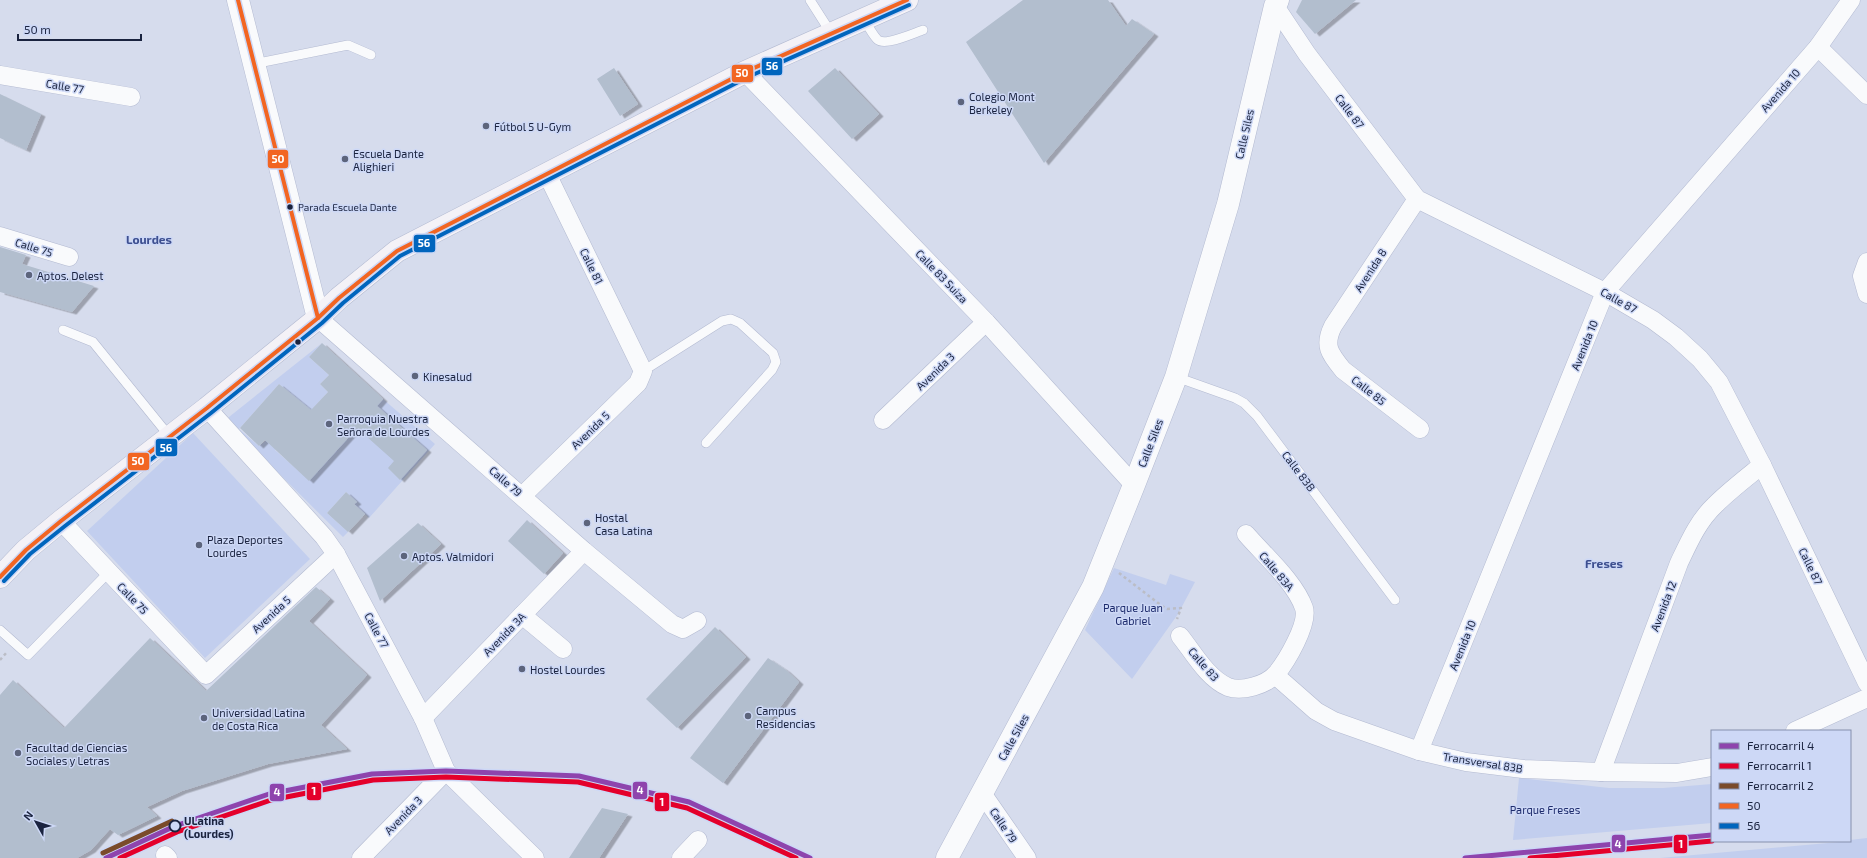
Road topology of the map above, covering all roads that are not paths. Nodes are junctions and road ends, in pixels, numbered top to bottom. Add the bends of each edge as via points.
1 (238, 0) edge
2 (810, 0) edge
3 (907, 0) edge
4 (1851, 0) edge
5 (1276, 3) edge
6 (864, 20) junction
7 (923, 30) dead end
8 (831, 33) junction
9 (1818, 47) junction
10 (371, 55) dead end
11 (253, 64) junction
12 (746, 72) junction
13 (0, 75) edge
14 (1867, 95) edge
15 (131, 97) dead end
16 (547, 174) junction
17 (1417, 199) junction
18 (0, 236) edge
19 (69, 257) dead end
20 (1865, 269) edge
21 (1605, 292) junction
22 (1867, 294) edge
23 (318, 318) junction
24 (986, 322) junction
25 (63, 330) dead end
26 (1328, 343) joint
27 (641, 364) junction
28 (1176, 377) junction
29 (207, 408) junction
30 (883, 420) dead end
31 (1420, 429) dead end
32 (170, 437) junction
33 (706, 443) dead end
34 (1762, 465) junction
35 (1134, 485) junction
36 (522, 496) junction
37 (61, 521) junction
38 (1246, 534) dead end
39 (584, 551) junction
40 (336, 554) junction
41 (108, 572) junction
42 (0, 577) edge
43 (1395, 600) dead end
44 (522, 615) junction
45 (697, 621) dead end
46 (0, 630) edge
47 (1180, 636) road end
48 (563, 649) dead end
49 (206, 675) joint
50 (1275, 675) junction
51 (1867, 683) edge
52 (1867, 698) edge
53 (423, 718) junction
54 (1797, 730) edge
55 (1419, 751) junction
56 (1711, 767) edge
57 (446, 771) junction
58 (1601, 772) junction
59 (982, 793) junction
60 (698, 840) dead end
61 (361, 858) edge
62 (535, 858) edge
63 (681, 858) edge
64 (947, 858) edge
65 (1027, 858) edge

1 - 11 street
2 - 8 lane
3 - 6 main road
4 - 9 street, Avenida 10
5 - 17 street, Calle 87 via 1307,54
5 - 28 street, Calle Siles via 1228,204
6 - 7 lane via 878,40 883,42
6 - 8 main road
8 - 12 main road
9 - 14 street
9 - 21 street, Avenida 10
10 - 11 lane via 348,45
11 - 23 street
12 - 16 main road
12 - 24 street, Calle 83 Suiza
13 - 15 street, Calle 77
16 - 23 main road via 397,251
16 - 27 street, Calle 81
17 - 21 street, Calle 87
17 - 26 street, Avenida 8 via 1333,326
18 - 19 street, Calle 75
20 - 22 street
21 - 34 street, Calle 87 via 1653,320 1700,359 1719,382
21 - 55 street, Avenida 10
23 - 29 main road
23 - 36 street, Calle 79
24 - 30 street, Avenida 3
24 - 35 street, Calle 83 Suiza
25 - 32 lane via 94,342
26 - 31 street, Calle 85 via 1329,351 1343,370
27 - 33 lane via 722,321 731,319 740,323 773,354 776,362 772,370
27 - 36 street, Avenida 5 via 638,383
28 - 35 street, Calle Siles
28 - 43 lane, Calle 83B via 1235,398 1257,416
29 - 32 main road
29 - 40 street, Calle 77 via 324,537
32 - 37 main road
34 - 51 street, Calle 87
34 - 58 street, Avenida 12 via 1714,505 1689,542
35 - 59 street, Calle Siles via 1093,587
36 - 39 street, Calle 79
37 - 41 street, Calle 75
37 - 42 main road via 26,550
38 - 50 street, Calle 83A via 1290,583 1304,610 1304,625
39 - 44 street, Avenida 3A
39 - 45 street, Calle 79 via 672,624 683,629
40 - 49 street, Avenida 5
40 - 53 street, Calle 77
41 - 46 lane via 28,655
41 - 49 street, Calle 75
44 - 48 street
44 - 53 street, Avenida 3A
47 - 50 street, Calle 83 via 1209,672 1228,687 1246,689
50 - 55 street, Transversal 83B via 1316,711 1358,730
52 - 54 street
53 - 57 street, Calle 77
55 - 58 street, Transversal 83B via 1466,762 1523,769
56 - 58 street, Transversal 83B via 1677,773
57 - 61 street, Avenida 3
57 - 62 street, Calle 77
59 - 64 street, Calle Siles
59 - 65 street, Calle 79
60 - 63 street

